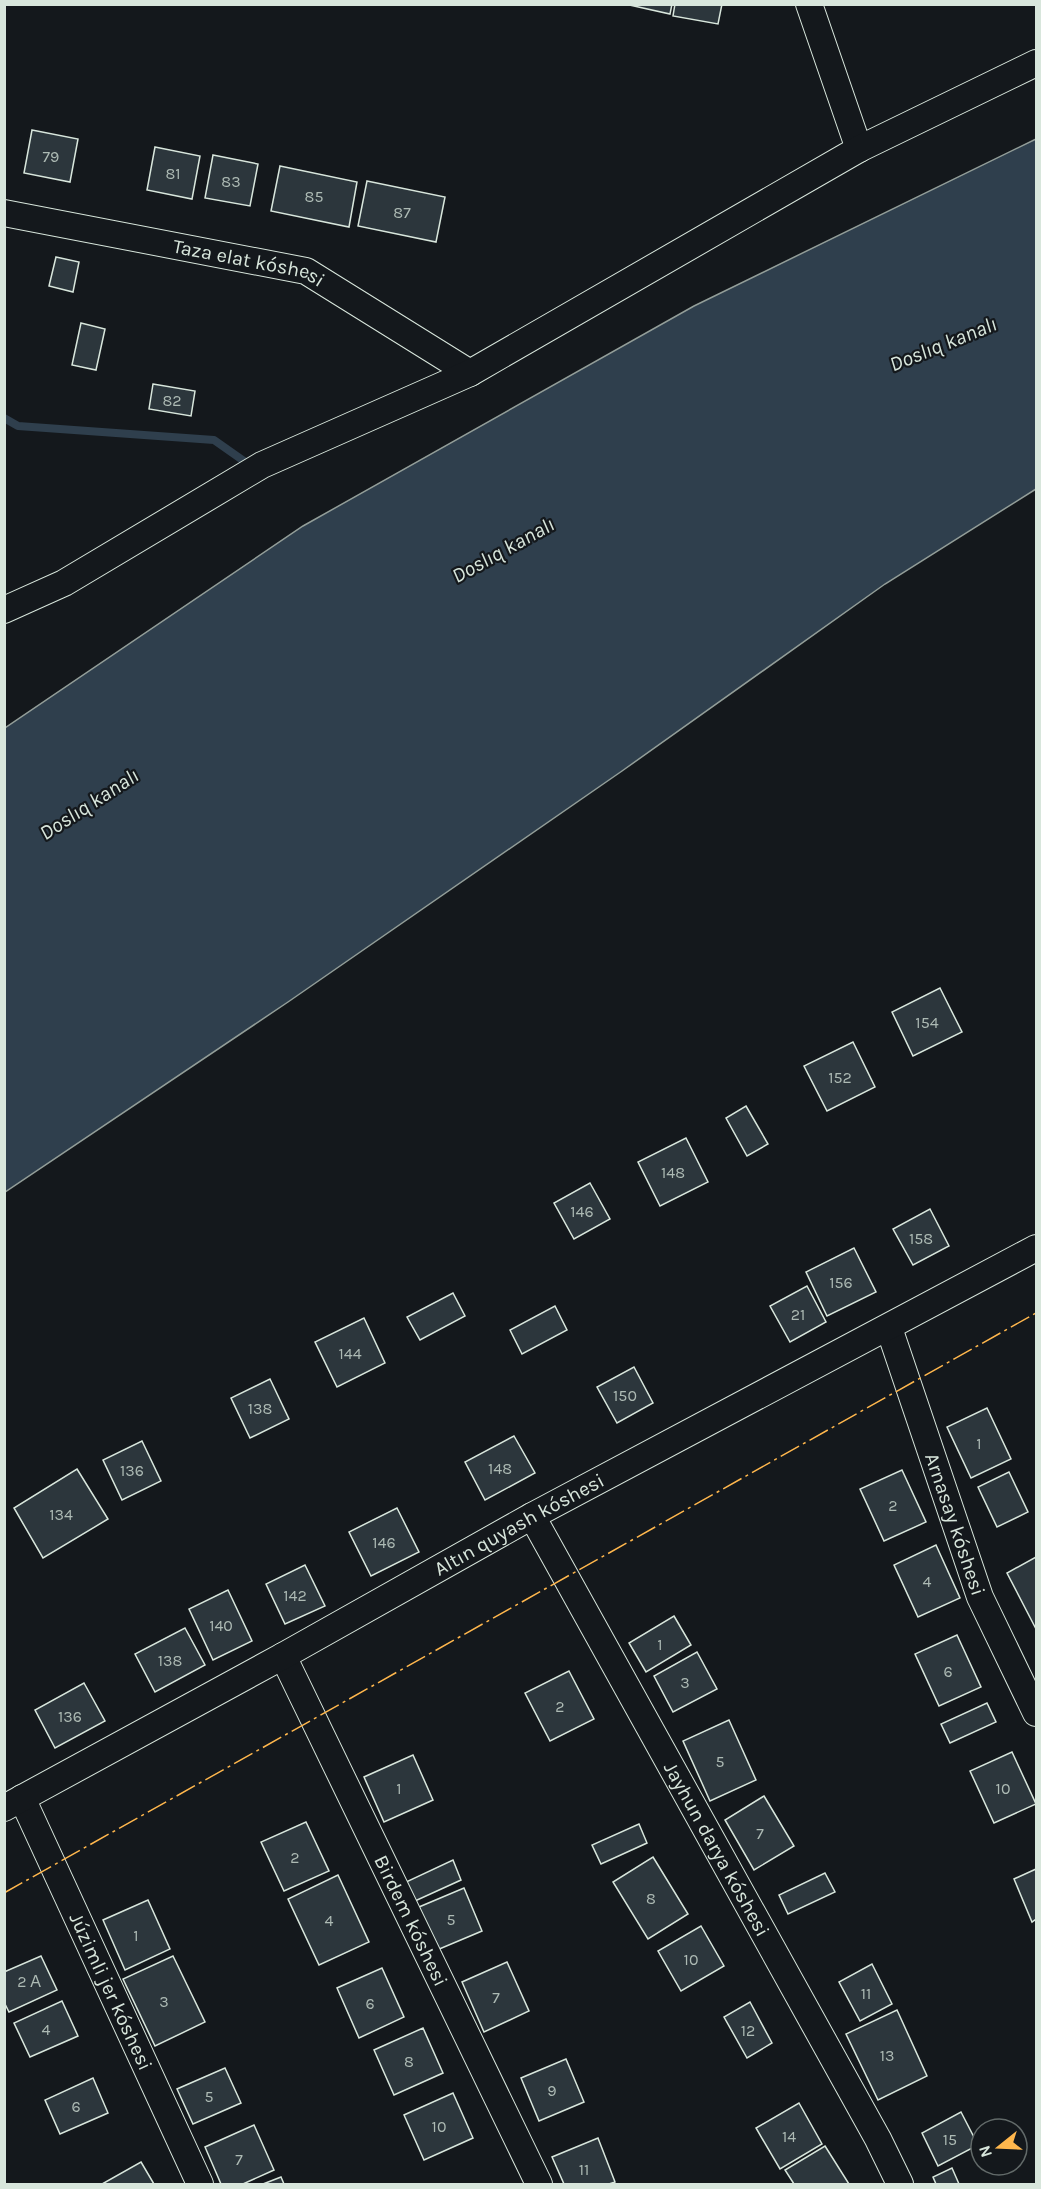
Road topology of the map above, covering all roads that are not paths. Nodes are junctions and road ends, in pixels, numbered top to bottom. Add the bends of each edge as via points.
1 (809, 4) edge
2 (1036, 63) edge
3 (859, 149) junction
4 (4, 213) edge
5 (470, 373) junction
6 (4, 610) edge
7 (1036, 1248) edge
8 (889, 1328) junction
9 (532, 1516) junction
10 (283, 1656) junction
11 (1036, 1713) edge
12 (13, 1803) edge
13 (200, 2184) edge
14 (539, 2184) edge
15 (900, 2184) edge

1 - 3 street
2 - 3 street
3 - 5 street
4 - 5 street, Taza elat kóshesi via 306,271
5 - 6 street via 262,465 64,583
7 - 8 street, Altın quyash kóshesi
8 - 9 street, Altın quyash kóshesi
8 - 11 street, Arnasay kóshesi via 980,1597
9 - 10 street, Altın quyash kóshesi
9 - 15 street, Jayhun darya kóshesi
10 - 12 street, Altın quyash kóshesi
10 - 14 street, Birdem kóshesi
12 - 13 street, Júzimli jer kóshesi

